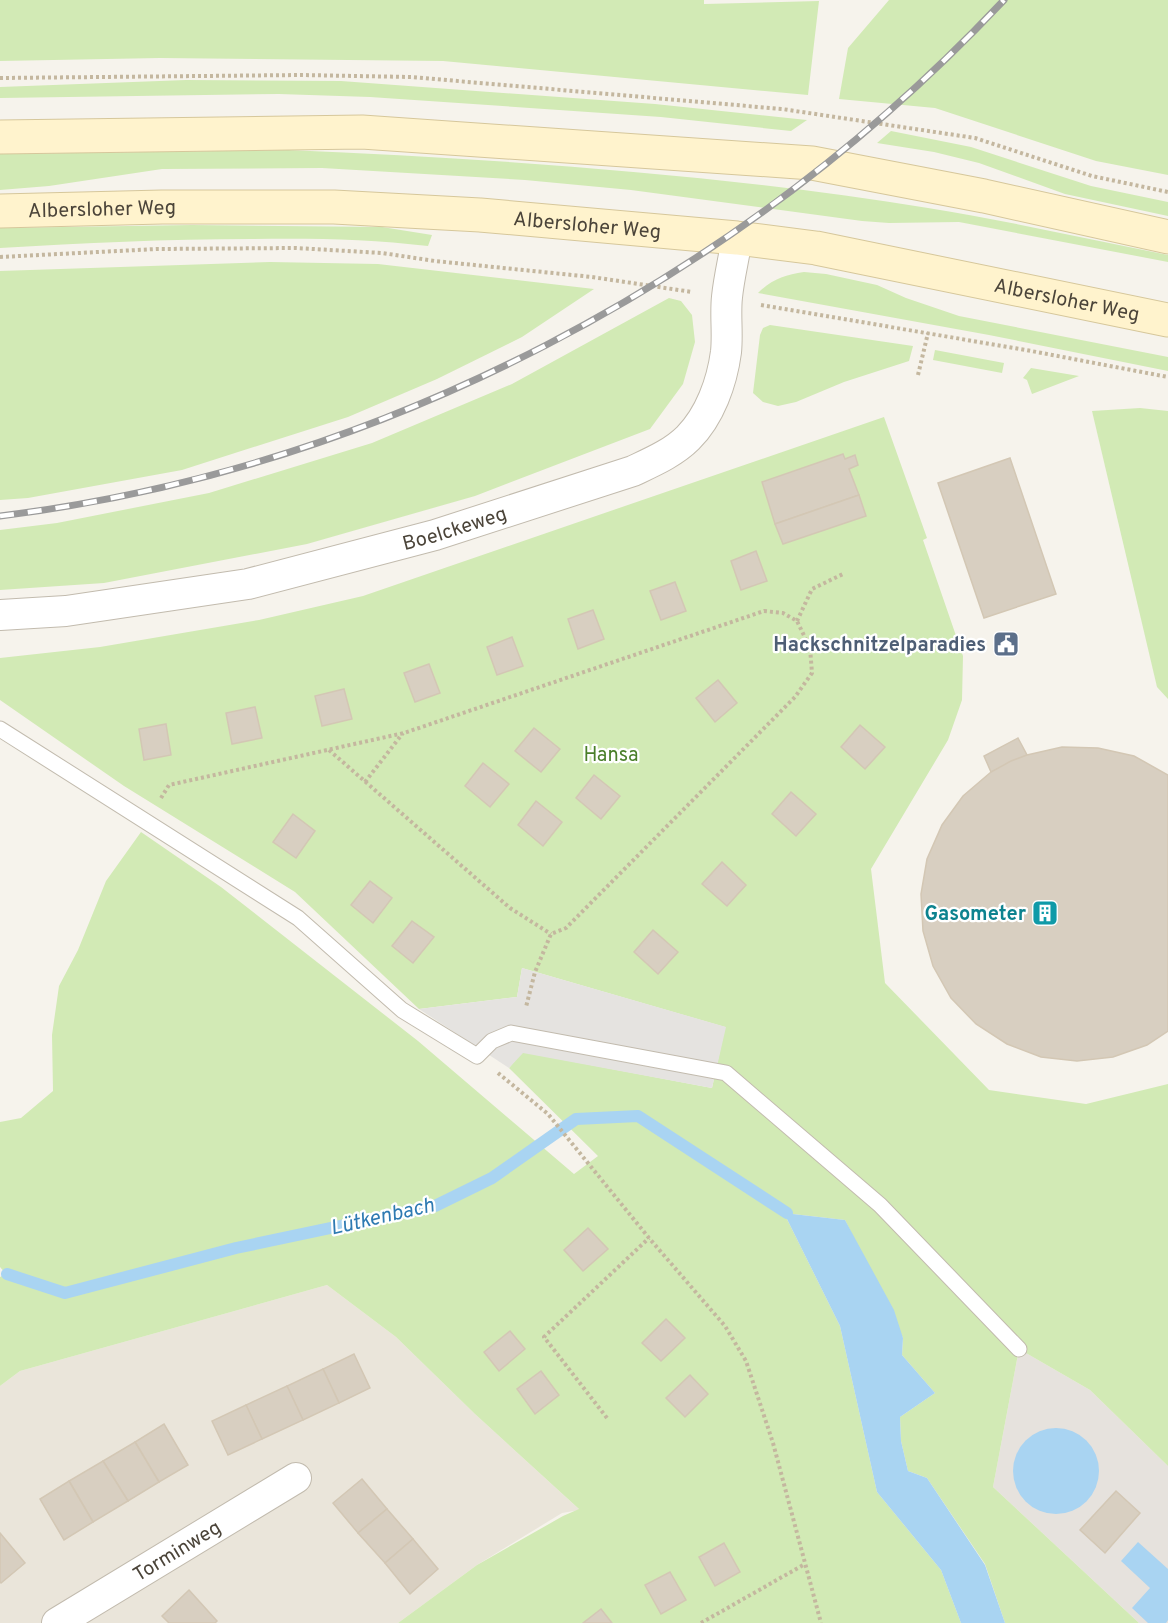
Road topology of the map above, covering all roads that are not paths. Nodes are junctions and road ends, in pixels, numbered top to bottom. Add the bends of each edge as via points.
1 (0, 137) edge
2 (0, 211) edge
3 (1168, 237) edge
4 (737, 238) junction
5 (1168, 320) edge
6 (0, 615) edge
7 (0, 729) edge
8 (1019, 1349) dead end
9 (296, 1478) dead end
10 (57, 1623) edge

1 - 3 main road via 362,132 812,163
2 - 4 main road, Albersloher Weg via 334,207 480,215
4 - 5 main road, Albersloher Weg via 816,248
4 - 6 street, Boelckeweg via 720,379 709,411 688,439 663,457 633,471 435,535 248,584 66,611
7 - 8 lane via 297,918 402,1010 477,1056 492,1041 511,1033 726,1073 880,1206
9 - 10 street, Torminweg

